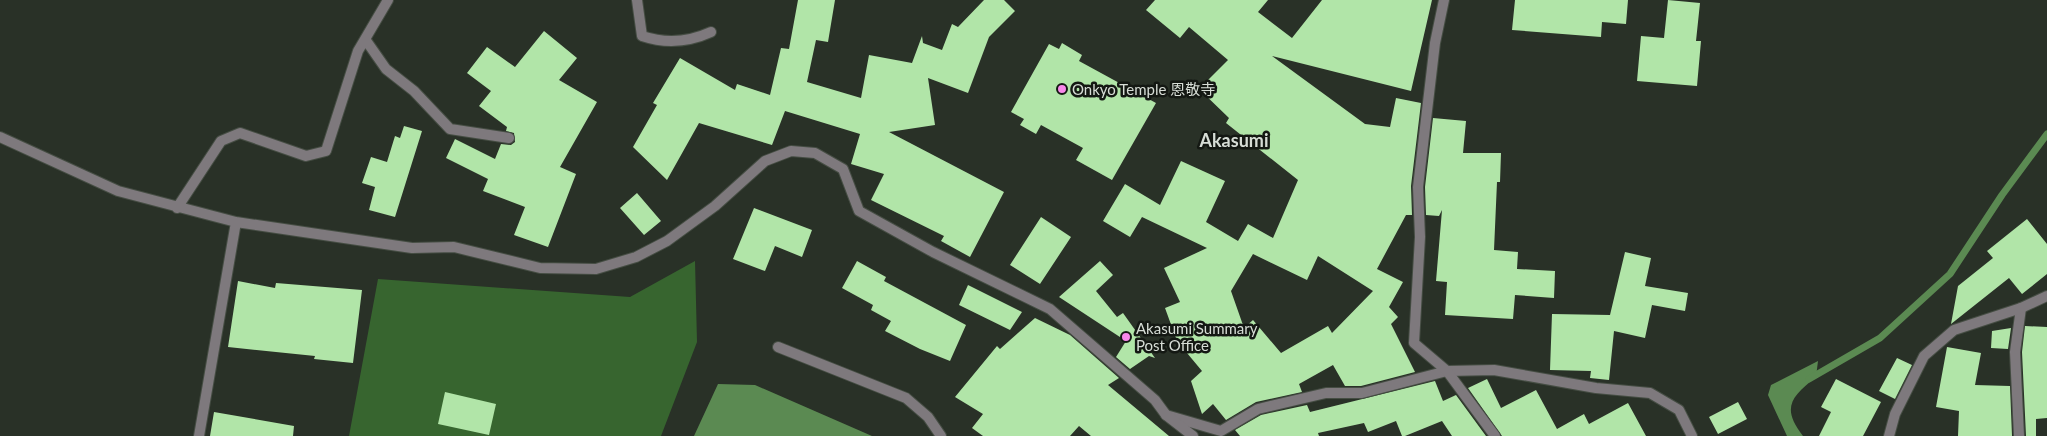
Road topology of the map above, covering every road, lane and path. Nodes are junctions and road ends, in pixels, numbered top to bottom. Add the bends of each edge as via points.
1 (388, 0) edge
2 (637, 0) edge
3 (1444, 0) edge
4 (711, 32) dead end
5 (365, 39) junction
6 (0, 137) edge
7 (509, 138) dead end
8 (177, 208) junction
9 (236, 222) junction
10 (2047, 296) edge
11 (2021, 308) junction
12 (778, 347) dead end
13 (1446, 371) junction
14 (1166, 415) junction
15 (199, 436) edge
16 (941, 436) edge
17 (1193, 436) edge
18 (1494, 436) edge
19 (1692, 436) edge
20 (1889, 436) edge
21 (2019, 436) edge

1 - 5 street
2 - 4 street via 642,36 656,41 691,41
3 - 13 street via 1435,43 1418,187 1420,238 1414,343
5 - 7 street via 386,69 450,129
5 - 8 street via 358,51 326,151 306,156 240,133 221,141
6 - 8 street via 118,191
8 - 9 street
9 - 14 street via 412,248 454,247 540,268 596,269 636,257 667,241 715,206 765,161 790,151 815,153 843,169 859,211 933,252 1050,309 1155,400
9 - 15 street
10 - 11 street
11 - 20 street via 1954,330 1924,356 1895,414
11 - 21 street via 2015,352
12 - 16 street via 906,398 928,416
13 - 14 street via 1362,392 1326,392 1258,409 1221,431
13 - 18 street
13 - 19 street via 1494,370 1650,394 1679,410
14 - 17 street

